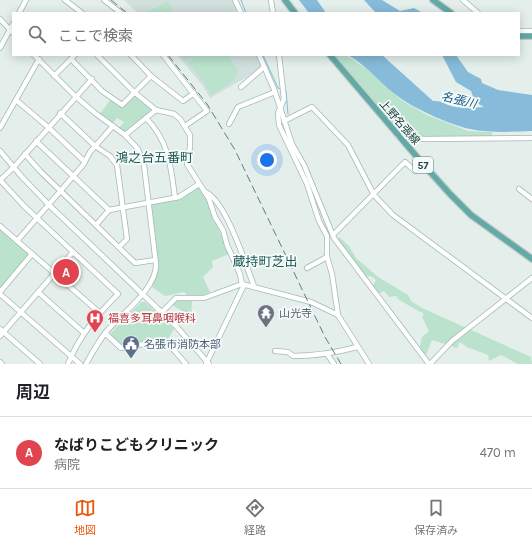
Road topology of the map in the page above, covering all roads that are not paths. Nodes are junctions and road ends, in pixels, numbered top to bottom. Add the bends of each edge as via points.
1 (26, 0) edge
2 (65, 0) edge
3 (104, 0) edge
4 (235, 0) edge
5 (271, 0) edge
6 (285, 0) edge
7 (433, 0) edge
8 (463, 0) edge
9 (20, 12) edge
10 (81, 12) edge
11 (120, 12) edge
12 (241, 12) edge
13 (273, 12) edge
14 (295, 12) edge
15 (450, 12) edge
16 (477, 12) edge
17 (0, 19) edge
18 (520, 31) edge
19 (532, 31) edge
20 (11, 32) edge
21 (520, 36) edge
22 (532, 36) edge
23 (0, 48) edge
24 (35, 56) edge
25 (98, 56) edge
26 (132, 56) edge
27 (164, 56) edge
28 (259, 56) edge
29 (279, 56) edge
30 (331, 56) edge
31 (73, 57) edge
32 (38, 59) junction
33 (264, 67) junction
34 (54, 76) junction
35 (150, 76) junction
36 (92, 79) junction
37 (241, 88) dead end
38 (134, 92) junction
39 (275, 92) junction
40 (194, 93) junction
41 (76, 96) junction
42 (16, 100) junction
43 (281, 107) junction
44 (156, 110) junction
45 (60, 113) junction
46 (146, 118) junction
47 (284, 121) junction
48 (229, 124) dead end
49 (113, 126) junction
50 (185, 126) junction
51 (48, 127) junction
52 (0, 128) edge
53 (125, 135) junction
54 (398, 136) junction
55 (532, 138) edge
56 (36, 141) junction
57 (95, 146) junction
58 (0, 151) edge
59 (25, 154) junction
60 (85, 162) junction
61 (423, 164) junction
62 (14, 167) junction
63 (74, 176) junction
64 (0, 180) edge
65 (199, 184) junction
66 (519, 189) dead end
67 (204, 191) junction
68 (60, 192) junction
69 (374, 195) junction
70 (175, 198) junction
71 (532, 199) edge
72 (148, 203) junction
73 (49, 205) junction
74 (123, 208) junction
75 (109, 210) junction
76 (37, 218) junction
77 (96, 225) junction
78 (0, 226) edge
79 (333, 235) junction
80 (17, 241) junction
81 (119, 247) junction
82 (73, 252) junction
83 (32, 254) junction
84 (327, 257) junction
85 (532, 259) edge
86 (155, 260) junction
87 (307, 268) dead end
88 (54, 274) junction
89 (532, 278) edge
90 (243, 285) junction
91 (254, 286) junction
92 (38, 292) junction
93 (0, 293) edge
94 (142, 293) junction
95 (505, 298) junction
96 (21, 312) junction
97 (162, 312) junction
98 (100, 313) junction
99 (338, 315) junction
100 (532, 318) edge
101 (1, 332) edge
102 (84, 333) junction
103 (105, 333) junction
104 (357, 347) junction
105 (275, 352) dead end
106 (327, 354) junction
107 (71, 356) junction
108 (430, 363) edge
109 (40, 364) edge
110 (68, 364) edge
111 (80, 364) edge
112 (86, 364) edge
113 (186, 364) edge
114 (208, 364) edge
115 (334, 364) edge
116 (369, 364) edge
117 (438, 364) edge

1 - 9 street
2 - 10 street
3 - 11 street
4 - 12 street
5 - 13 street
6 - 14 main road
7 - 15 main road
8 - 16 street
17 - 20 street
18 - 19 street
20 - 23 street
21 - 22 main road
24 - 32 street
25 - 38 street
26 - 35 street
27 - 40 street
28 - 33 street
29 - 43 street via 284,99
30 - 54 main road, 上野名張線 / 57
31 - 34 street
31 - 36 street
32 - 34 street
32 - 42 street
33 - 37 street
33 - 39 street
34 - 41 street
35 - 38 street
35 - 40 street via 183,101
36 - 38 street via 102,91 122,105
36 - 41 street
38 - 44 street
39 - 43 street
39 - 48 street via 238,107
40 - 50 street via 207,111
41 - 45 street
41 - 49 street
42 - 51 street
42 - 52 street
43 - 47 street
43 - 84 street via 278,113 279,125 307,184 319,221 327,236
44 - 46 street
44 - 50 street via 174,114
45 - 51 street
45 - 57 street
46 - 53 street
46 - 70 street via 160,134 167,149
47 - 69 street via 312,107 348,145
47 - 79 street
49 - 53 street
49 - 57 street
50 - 65 street via 189,132 190,144 187,164
51 - 56 street
51 - 60 street
53 - 72 street via 136,145 142,156
54 - 55 street via 424,139
54 - 61 main road, 上野名張線 / 57
56 - 59 street
56 - 63 street
57 - 60 street
57 - 74 street via 110,156 117,165
58 - 62 street
59 - 62 street
59 - 68 street
60 - 63 street
61 - 69 street via 416,171 405,162
61 - 85 main road, 上野名張線 / 57 via 471,215
62 - 64 street
62 - 73 street
63 - 68 street
63 - 75 street
64 - 76 street
65 - 67 street
65 - 70 street
66 - 71 street
67 - 90 street via 223,230
67 - 91 street via 213,196 228,218
68 - 73 street
68 - 77 street
69 - 79 street
69 - 95 street via 398,220
70 - 72 street
72 - 74 street
72 - 86 street
73 - 76 street
73 - 94 street
74 - 75 street
74 - 81 street via 127,239
75 - 77 street
76 - 80 street
76 - 82 street
77 - 81 street
78 - 80 street
79 - 108 street
80 - 83 street
81 - 86 street via 135,263
82 - 88 street
82 - 98 street via 118,294
83 - 88 street
83 - 93 street
84 - 87 street
84 - 99 street
86 - 94 street via 154,278
88 - 92 street
88 - 98 street
89 - 95 street
90 - 91 street
90 - 97 street via 204,298 176,298
90 - 114 street
91 - 99 street via 311,302
92 - 96 street
92 - 102 street
93 - 96 street
94 - 97 street
94 - 103 street
95 - 100 street
95 - 108 street via 452,341
96 - 101 street
96 - 107 street
97 - 114 street
98 - 102 street
99 - 104 street
101 - 109 street
102 - 107 street
103 - 112 street
103 - 113 street via 121,348 167,342
104 - 106 street
104 - 116 street
105 - 106 street via 288,352 292,356
106 - 115 street
107 - 110 street
107 - 111 street
108 - 117 street

